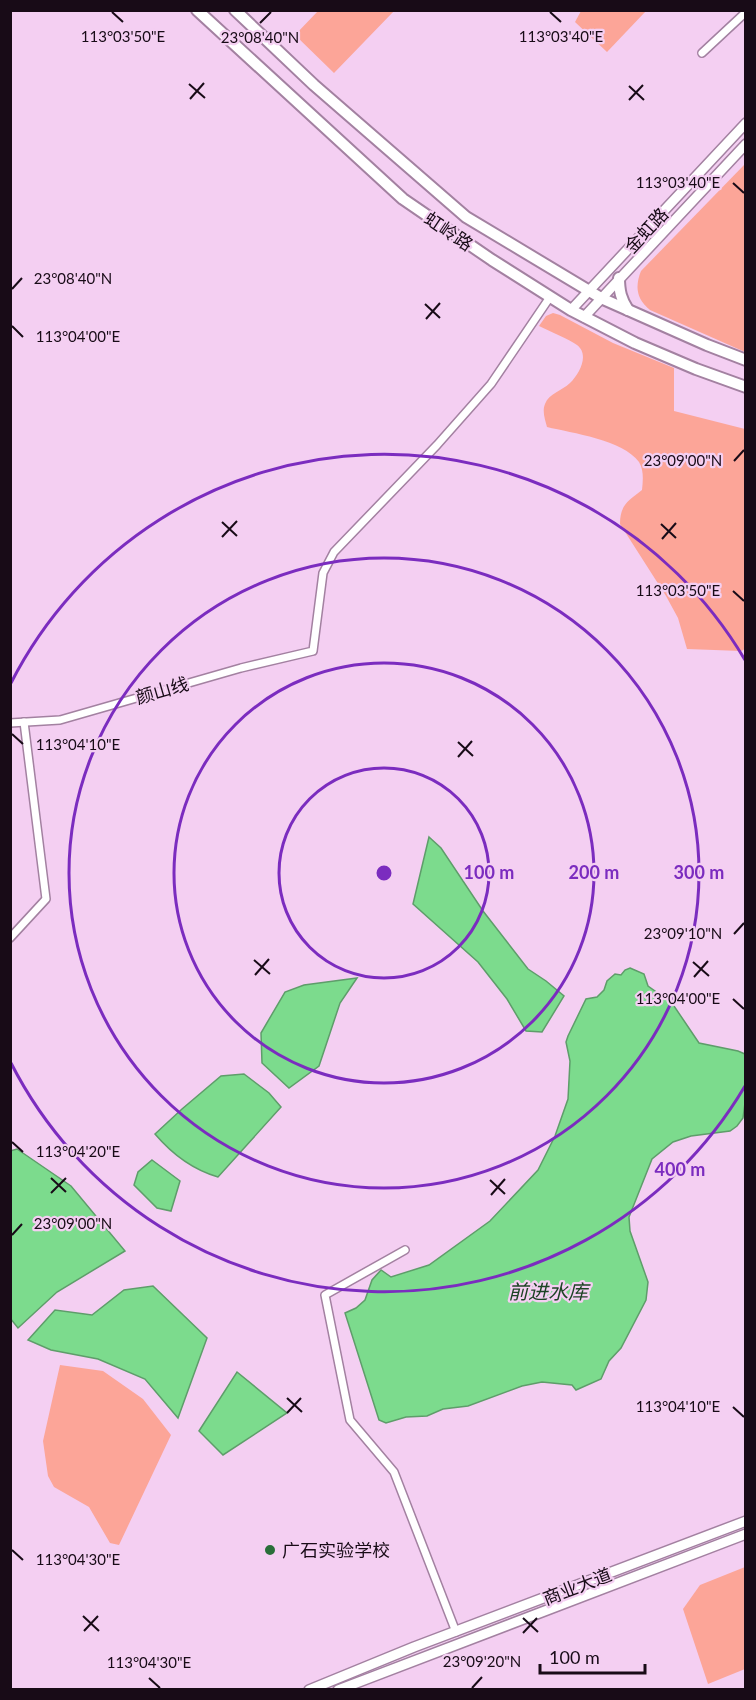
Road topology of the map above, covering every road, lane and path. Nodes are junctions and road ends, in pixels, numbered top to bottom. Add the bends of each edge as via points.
1 (197, 10) edge
2 (235, 10) edge
3 (746, 12) edge
4 (702, 52) dead end
5 (746, 123) edge
6 (746, 144) edge
7 (619, 278) junction
8 (588, 291) junction
9 (550, 297) junction
10 (601, 298) junction
11 (571, 310) junction
12 (628, 310) junction
13 (584, 317) junction
14 (746, 360) edge
15 (746, 387) edge
16 (24, 722) junction
17 (10, 723) edge
18 (10, 938) edge
19 (405, 1250) dead end
20 (746, 1521) edge
21 (746, 1534) edge
22 (456, 1632) junction
23 (309, 1689) edge
24 (338, 1689) edge

1 - 9 main road, 虹岭路 via 403,199
2 - 8 main road, 虹岭路 via 314,85 466,217
3 - 4 street
5 - 8 main road, 金虹路
6 - 7 main road, 金虹路
7 - 10 main road, 金虹路
7 - 12 main road via 619,291
8 - 10 main road, 虹岭路
8 - 11 main road, 金虹路
9 - 11 main road, 虹岭路
9 - 16 street, 颜山线 via 491,384 334,552 323,573 313,651 60,720
10 - 12 main road, 虹岭路
10 - 13 main road, 金虹路
11 - 13 main road, 虹岭路
12 - 14 main road, 虹岭路
13 - 15 main road, 虹岭路 via 635,343
16 - 17 street, 颜山线
16 - 18 street via 46,899
19 - 22 street via 325,1295 350,1420 394,1472
20 - 22 main road, 商业大道
21 - 24 main road, 商业大道
22 - 23 main road, 商业大道

